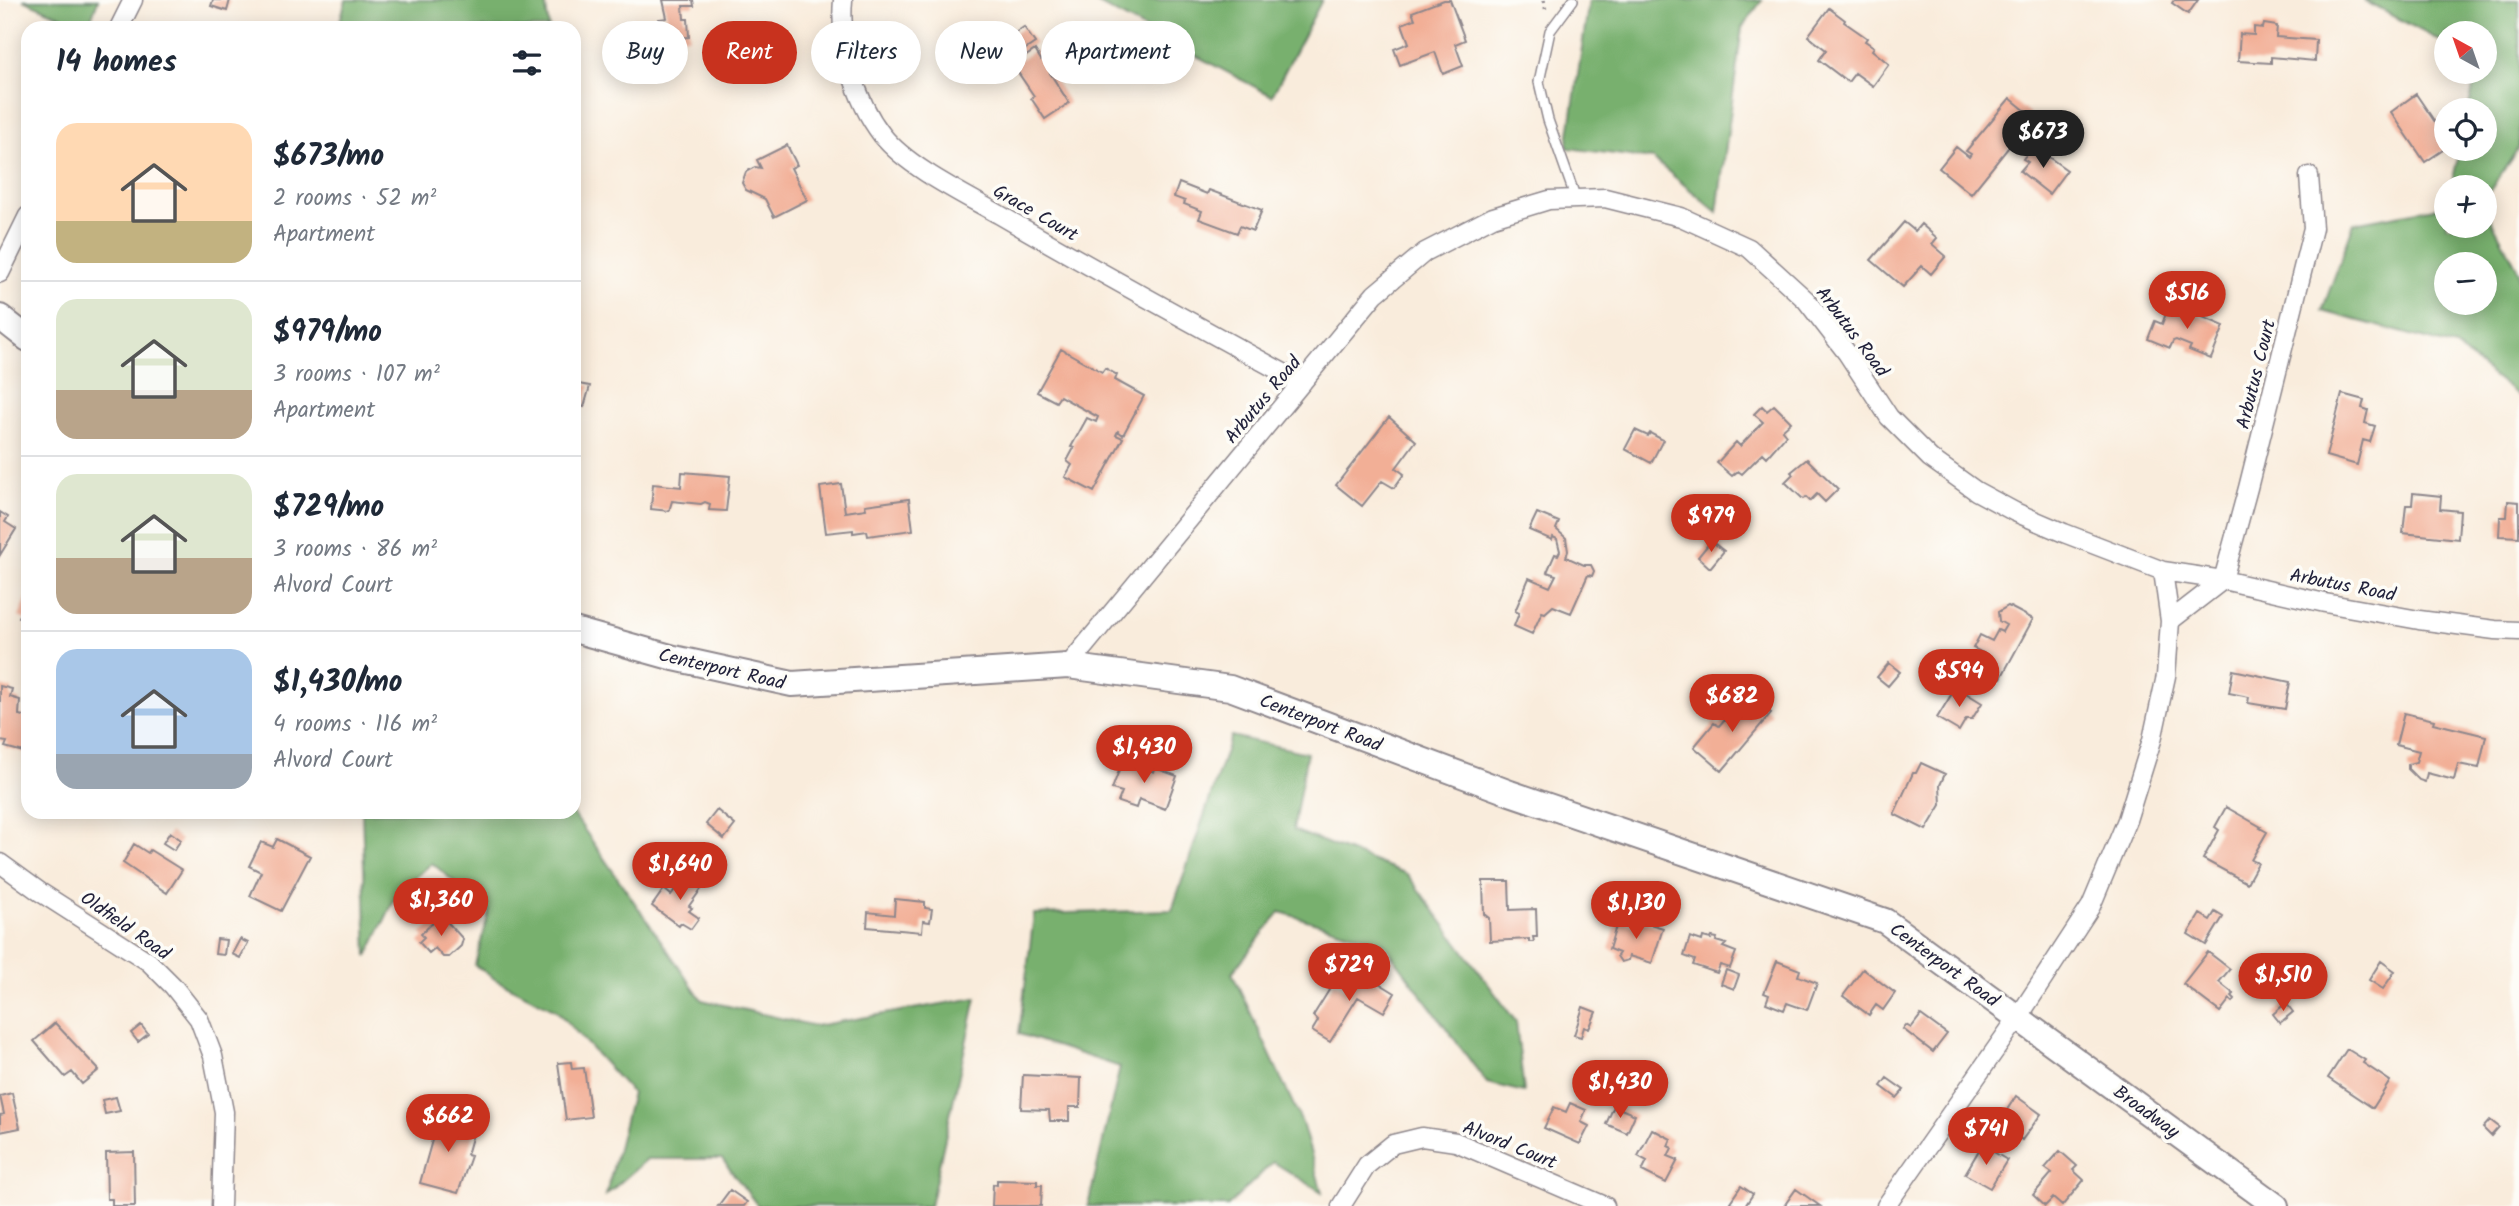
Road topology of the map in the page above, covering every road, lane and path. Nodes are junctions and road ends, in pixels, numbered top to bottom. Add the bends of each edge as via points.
1 (132, 0) edge
2 (844, 0) edge
3 (1573, 0) edge
4 (122, 21) edge
5 (2309, 176) dead end
6 (1576, 199) junction
7 (21, 230) edge
8 (0, 274) edge
9 (0, 317) edge
10 (21, 333) edge
11 (1302, 383) junction
12 (2163, 571) junction
13 (2223, 580) junction
14 (2170, 621) junction
15 (2519, 631) edge
16 (581, 632) edge
17 (1068, 666) junction
18 (0, 863) edge
19 (2019, 1016) junction
20 (221, 1206) edge
21 (1341, 1206) edge
22 (1605, 1206) edge
23 (1886, 1206) edge
24 (2276, 1206) edge

1 - 4 street
2 - 11 street, Grace Court via 847,55 857,92 882,136 918,167
3 - 6 lane via 1550,31 1539,82
5 - 13 street, Arbutus Court via 2313,228
6 - 11 street, Arbutus Road via 1549,200 1493,217 1425,252 1375,294
6 - 12 street, Arbutus Road via 1605,198 1681,217 1749,248 1806,300 1889,417 1930,458 2015,512
7 - 8 street
9 - 10 main road
11 - 17 street, Arbutus Road
12 - 13 street, Arbutus Road
12 - 14 street
13 - 14 street
13 - 15 street, Arbutus Road via 2406,617
14 - 19 street via 2166,676 2155,727 2127,820 2091,906
16 - 17 main road, Centerport Road via 792,684
17 - 19 main road, Centerport Road via 1230,688 1510,793 1885,920
18 - 20 street, Oldfield Road via 149,962 199,1019 213,1056 224,1112
19 - 23 street
19 - 24 main road, Broadway
21 - 22 street, Alvord Court via 1367,1165 1393,1144 1422,1137 1456,1142

